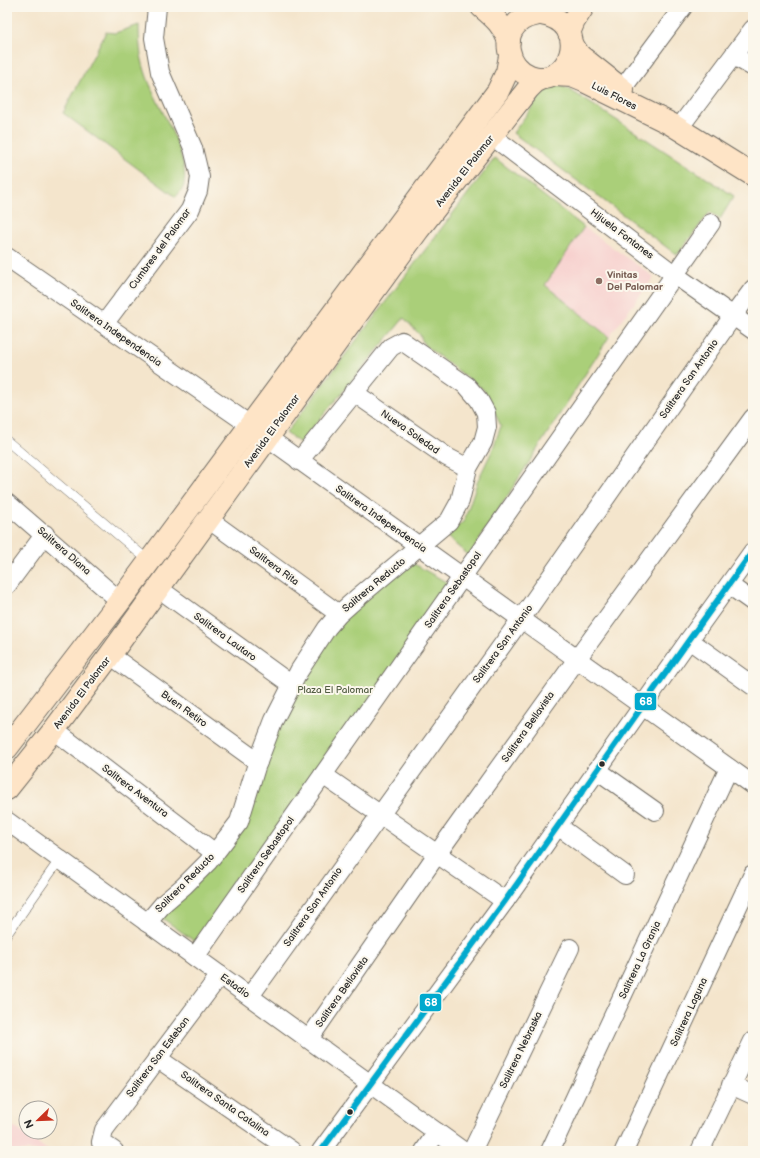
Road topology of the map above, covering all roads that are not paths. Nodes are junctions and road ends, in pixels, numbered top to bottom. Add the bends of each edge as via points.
1 (157, 7) edge
2 (482, 7) edge
3 (491, 7) edge
4 (583, 7) edge
5 (683, 7) edge
6 (541, 12) edge
7 (753, 29) edge
8 (570, 39) junction
9 (510, 48) junction
10 (734, 56) junction
11 (753, 67) edge
12 (548, 76) junction
13 (622, 89) junction
14 (675, 126) junction
15 (492, 136) junction
16 (753, 175) edge
17 (711, 224) dead end
18 (7, 257) edge
19 (675, 275) junction
20 (753, 289) edge
21 (733, 316) junction
22 (104, 324) junction
23 (753, 330) edge
24 (353, 392) junction
25 (753, 418) edge
26 (250, 425) junction
27 (267, 438) junction
28 (7, 441) edge
29 (299, 461) junction
30 (468, 468) junction
31 (7, 503) edge
32 (208, 519) junction
33 (45, 534) junction
34 (420, 546) junction
35 (753, 551) edge
36 (149, 561) junction
37 (462, 577) junction
38 (7, 585) edge
39 (729, 585) junction
40 (158, 588) junction
41 (120, 600) junction
42 (753, 602) edge
43 (339, 614) junction
44 (521, 619) junction
45 (689, 640) junction
46 (110, 655) junction
47 (577, 659) junction
48 (292, 685) junction
49 (753, 686) edge
50 (642, 706) junction
51 (54, 730) junction
52 (7, 748) edge
53 (258, 762) junction
54 (729, 768) junction
55 (597, 770) junction
56 (323, 775) junction
57 (753, 785) edge
58 (7, 789) edge
59 (655, 811) dead end
60 (379, 814) junction
61 (7, 821) edge
62 (558, 826) junction
63 (215, 853) junction
64 (437, 854) junction
65 (60, 859) junction
66 (753, 874) edge
67 (624, 875) dead end
68 (505, 901) junction
69 (147, 922) junction
70 (7, 934) edge
71 (570, 948) dead end
72 (195, 957) junction
73 (220, 975) junction
74 (250, 996) junction
75 (309, 1039) junction
76 (753, 1041) edge
77 (157, 1058) junction
78 (370, 1084) junction
79 (731, 1085) junction
80 (753, 1095) edge
81 (437, 1132) junction
82 (108, 1147) edge
83 (292, 1151) edge
84 (321, 1151) edge
85 (424, 1151) edge
86 (463, 1151) edge
87 (472, 1151) edge
88 (550, 1151) edge
89 (624, 1151) edge
90 (700, 1151) edge

1 - 22 street, Cumbres del Palomar via 154,38 160,72 193,148 200,177 198,192 190,210
2 - 9 street via 505,29
3 - 6 street via 514,14
4 - 8 street via 574,21
5 - 13 street
6 - 8 street via 559,20 567,28
6 - 9 street via 521,20 514,27 510,36
7 - 10 street
8 - 12 street via 572,50 569,60 562,69
8 - 13 street, Luis Flores via 579,55
9 - 12 street via 515,65 522,72 532,77
9 - 26 street, Avenida El Palomar via 507,72 498,91
10 - 11 street
10 - 14 street
12 - 14 street, Luis Flores via 572,76
12 - 15 street, Avenida El Palomar via 535,82 528,89
13 - 14 street, Luis Flores
14 - 16 street, Luis Flores
15 - 19 street, Hijuela Fontanes
15 - 27 street, Avenida El Palomar via 418,230
17 - 19 street, Salitrera Sebastopol
18 - 22 street, Salitrera Independencia
19 - 21 street, Hijuela Fontanes
19 - 37 street, Salitrera Sebastopol
20 - 21 street, Salitrera San Antonio
21 - 23 street, Hijuela Fontanes
21 - 44 street, Salitrera San Antonio
22 - 26 street, Salitrera Independencia
24 - 29 street, Salitrera Reducto
24 - 30 street, Nueva Soledad via 447,457
24 - 30 street, Salitrera Reducto via 391,347 402,341 467,386 486,413 487,427 483,442
25 - 47 street, Salitrera Bellavista
26 - 27 street, Salitrera Independencia
26 - 36 street, Avenida El Palomar
27 - 29 street, Salitrera Independencia
27 - 32 street, Avenida El Palomar
28 - 36 lane
29 - 34 street, Salitrera Independencia
30 - 34 street, Salitrera Reducto via 460,500 449,522
31 - 33 street, Salitrera Diana
32 - 40 street, Avenida El Palomar
32 - 43 street, Salitrera Rita
33 - 38 street
33 - 41 street, Salitrera Diana
34 - 37 street, Salitrera Independencia
34 - 43 street, Salitrera Reducto
35 - 39 street
36 - 41 street, Avenida El Palomar
37 - 44 street, Salitrera Independencia
37 - 56 street, Salitrera Sebastopol
39 - 42 street
39 - 45 street
40 - 46 street, Avenida El Palomar
40 - 48 street, Salitrera Lautaro
41 - 52 street, Avenida El Palomar
43 - 48 street, Salitrera Reducto via 327,628
44 - 47 street, Salitrera Independencia
44 - 60 street, Salitrera San Antonio
45 - 49 street
45 - 50 street
46 - 51 street, Avenida El Palomar
46 - 53 street, Buen Retiro
47 - 50 street, Salitrera Independencia
47 - 64 street, Salitrera Bellavista
48 - 53 street, Salitrera Reducto via 274,720
50 - 54 street, Salitrera Independencia
50 - 55 street
51 - 58 street, Avenida El Palomar
51 - 63 street, Salitrera Aventura
53 - 63 street, Salitrera Reducto via 239,822
54 - 57 street, Salitrera Independencia
54 - 88 street, Salitrera La Granja
55 - 59 street
55 - 62 street
56 - 60 street
56 - 72 street, Salitrera Sebastopol
60 - 64 street
60 - 74 street, Salitrera San Antonio
61 - 65 street, Estadio
62 - 67 street
62 - 68 street
63 - 69 street, Salitrera Reducto
64 - 68 street
64 - 75 street, Salitrera Bellavista
65 - 69 street, Estadio
65 - 70 lane
66 - 89 street, Salitrera Laguna
68 - 78 street
69 - 72 street, Estadio
71 - 87 street, Salitrera Nebraska
72 - 73 street, Estadio
73 - 74 street, Estadio
73 - 77 street, Salitrera San Esteban
74 - 75 street, Estadio
75 - 78 street, Estadio
76 - 79 street
77 - 82 street, Salitrera San Esteban via 104,1130
77 - 83 street, Salitrera Santa Catalina
78 - 81 street, Estadio
78 - 84 street
79 - 80 street
79 - 90 street
81 - 85 street
81 - 86 street, Estadio

